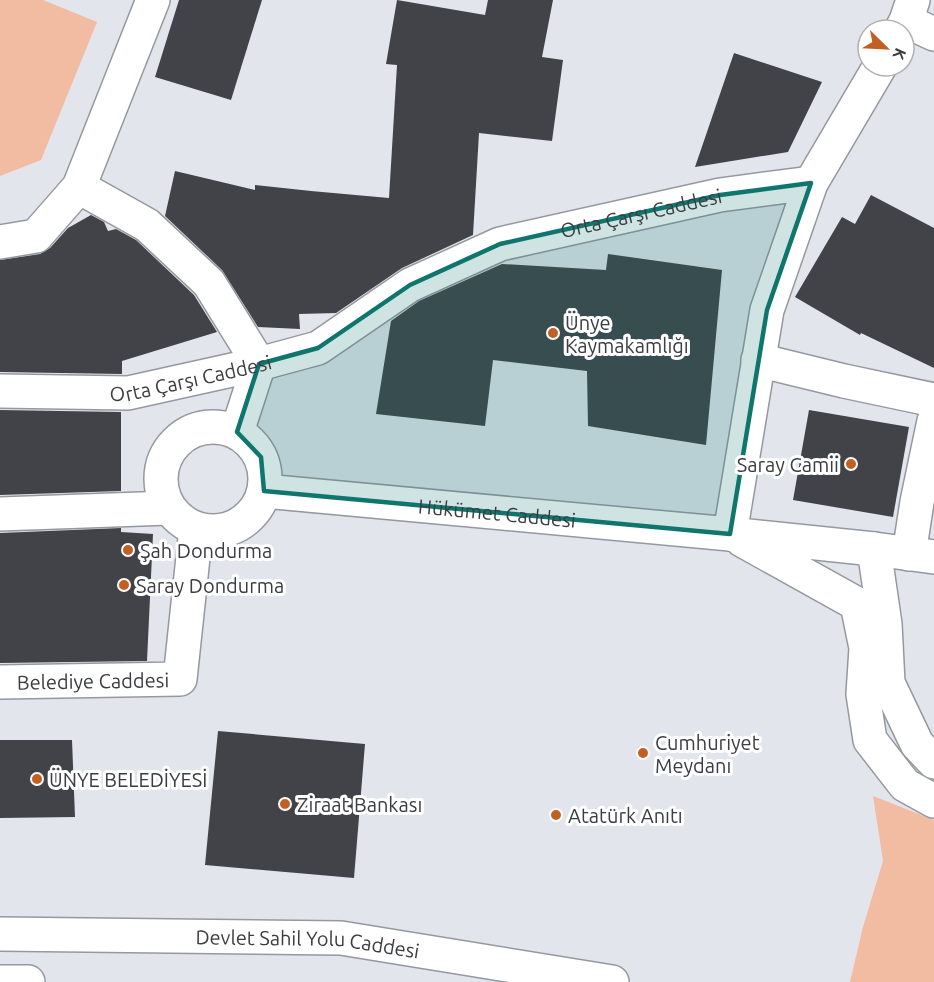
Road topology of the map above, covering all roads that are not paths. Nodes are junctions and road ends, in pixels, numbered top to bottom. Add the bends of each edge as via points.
1 (147, 1) edge
2 (873, 78) edge
3 (811, 183) junction
4 (79, 188) junction
5 (0, 242) edge
6 (758, 360) junction
7 (259, 364) junction
8 (0, 391) edge
9 (934, 400) edge
10 (934, 421) edge
11 (237, 432) junction
12 (264, 491) junction
13 (169, 508) junction
14 (0, 514) edge
15 (196, 529) junction
16 (730, 534) junction
17 (874, 549) junction
18 (922, 555) edge
19 (0, 682) edge
20 (934, 762) edge
21 (934, 801) edge
22 (0, 934) edge
23 (0, 982) edge
24 (28, 982) edge
25 (612, 982) edge

1 - 4 street
2 - 3 street
3 - 6 street via 766,310
3 - 7 street, Orta Çarşı Caddesi via 720,195 500,244 410,285 318,348
4 - 5 street via 36,236
4 - 7 street via 147,225 209,283
6 - 9 street
6 - 16 street
7 - 8 street, Orta Çarşı Caddesi via 128,393
7 - 11 street
10 - 18 street via 916,502
11 - 12 street via 251,442 261,457
11 - 13 street via 203,427 174,444 164,459 160,476
12 - 15 street via 258,507 231,529
12 - 16 street, Hükümet Caddesi
13 - 14 street
13 - 15 street
15 - 19 street, Belediye Caddesi via 180,679
16 - 17 street
16 - 21 street via 857,604 866,648 863,694 870,740 905,785
17 - 18 street
17 - 20 street via 885,624 888,683 917,744
22 - 25 street, Devlet Sahil Yolu Caddesi via 341,938
23 - 24 street

